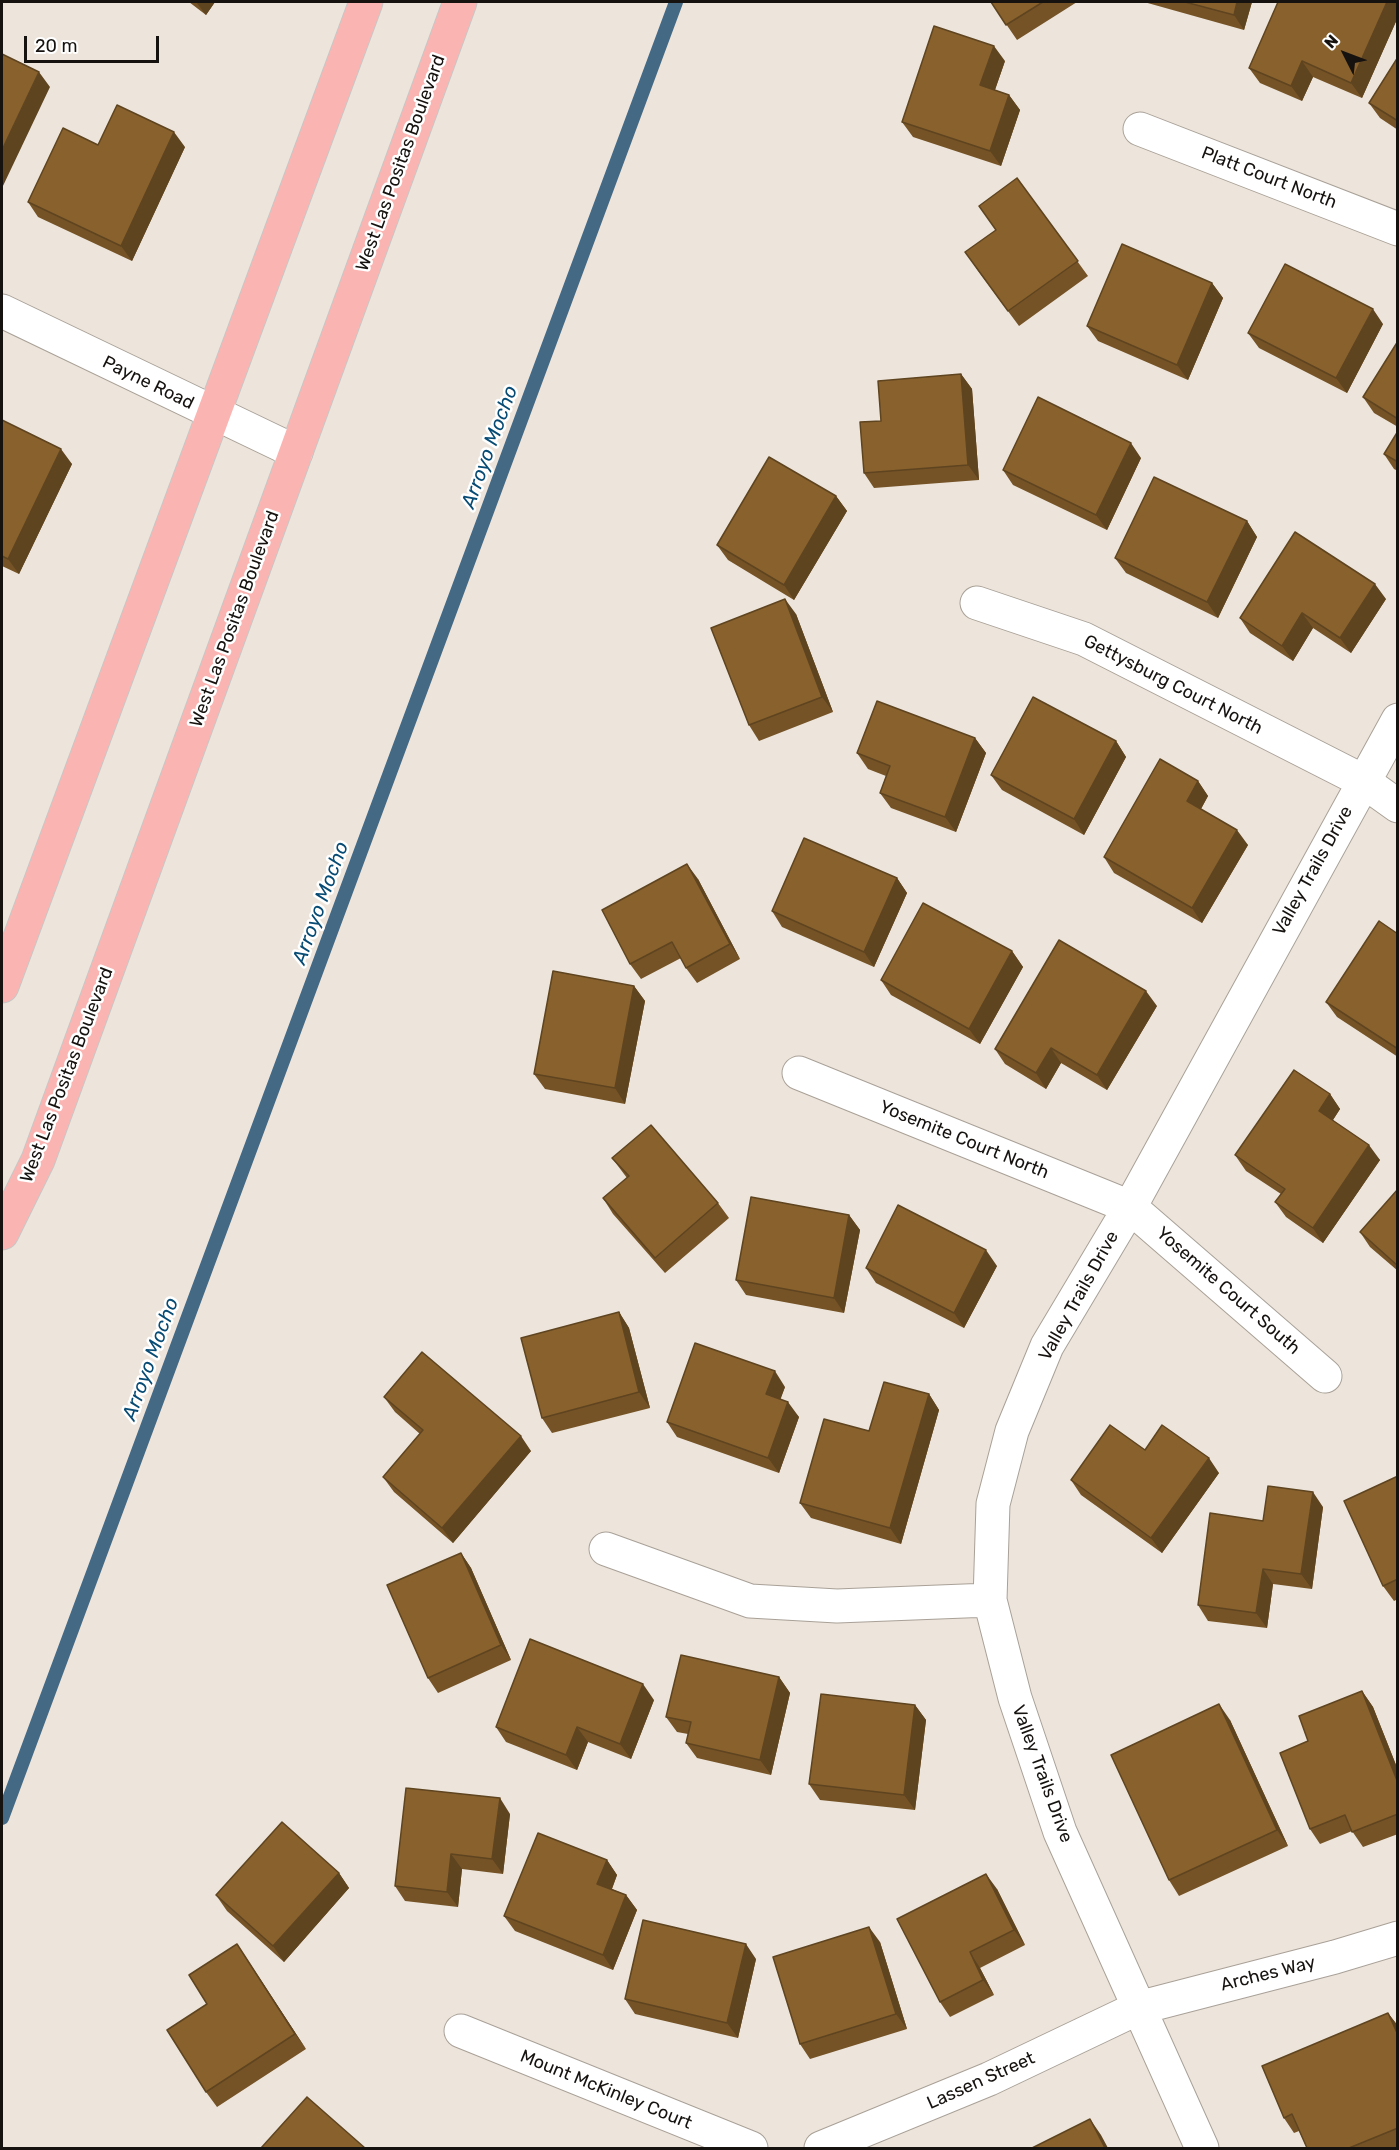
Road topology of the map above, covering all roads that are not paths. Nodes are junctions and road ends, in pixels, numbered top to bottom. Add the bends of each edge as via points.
1 (366, 2) edge
2 (460, 2) edge
3 (1140, 129) dead end
4 (1398, 229) edge
5 (2, 311) edge
6 (214, 415) junction
7 (296, 452) junction
8 (977, 603) dead end
9 (1398, 720) edge
10 (1363, 781) junction
11 (1398, 806) edge
12 (2, 986) edge
13 (799, 1073) dead end
14 (1130, 1207) junction
15 (2, 1233) edge
16 (1325, 1376) dead end
17 (606, 1549) dead end
18 (990, 1600) junction
19 (1398, 1938) edge
20 (1138, 2008) junction
21 (461, 2031) dead end
22 (751, 2148) edge
23 (821, 2148) edge
24 (1202, 2148) edge

1 - 6 main road
2 - 7 main road, West Las Positas Boulevard
3 - 4 street, Platt Court North
5 - 6 street, Payne Road
6 - 7 street, Payne Road
6 - 12 main road
7 - 15 main road, West Las Positas Boulevard via 38,1160
8 - 10 street, Gettysburg Court North via 1084,639
9 - 10 street, Valley Trails Drive
10 - 11 street, Gettysburg Court North
10 - 14 street, Valley Trails Drive
13 - 14 street, Yosemite Court North
14 - 16 street, Yosemite Court South
14 - 18 street, Valley Trails Drive via 1047,1346 1012,1431 993,1504
17 - 18 street via 750,1601 837,1606
18 - 20 street, Valley Trails Drive via 1015,1698 1060,1832
19 - 20 street, Arches Way
20 - 23 street, Lassen Street via 989,2079
20 - 24 street, Valley Trails Drive
21 - 22 street, Mount McKinley Court

